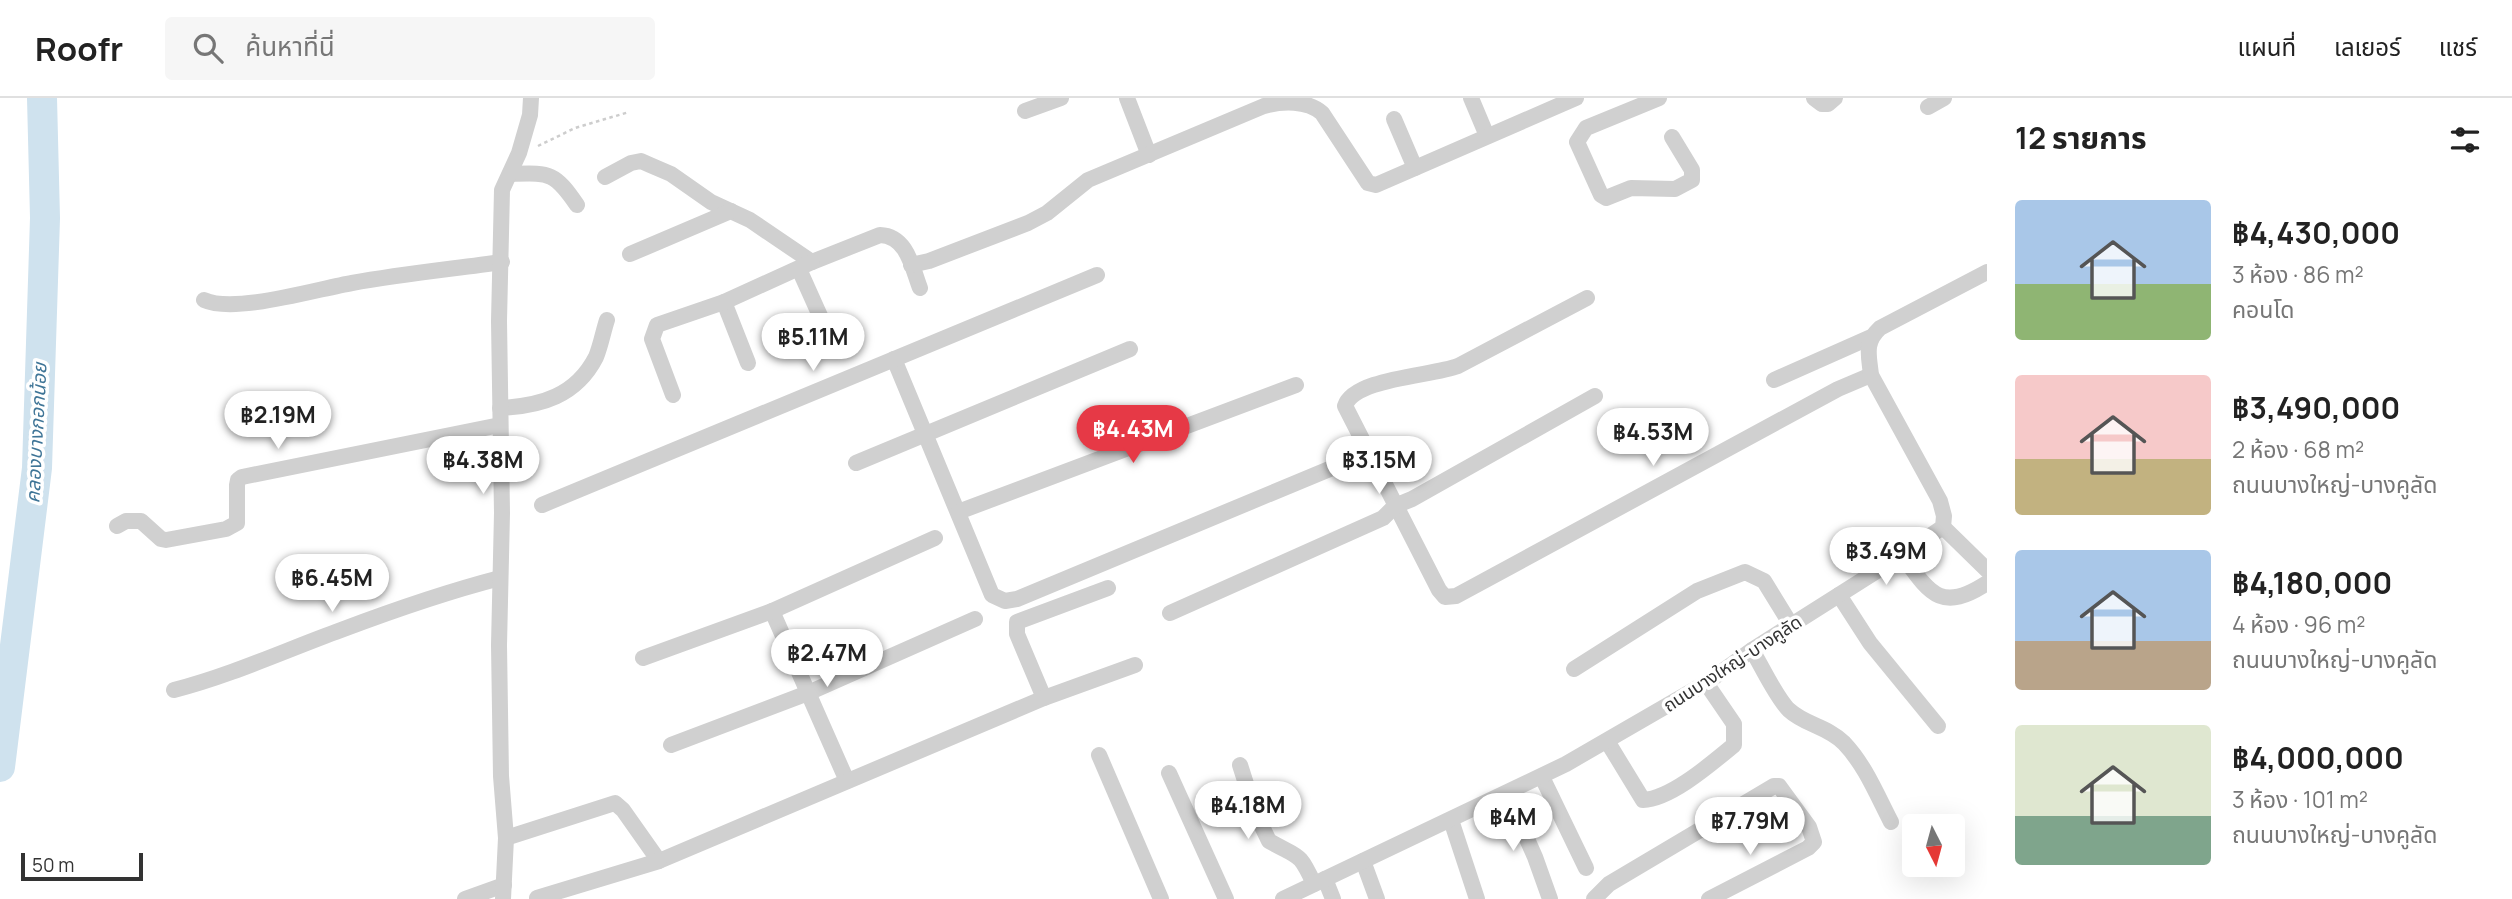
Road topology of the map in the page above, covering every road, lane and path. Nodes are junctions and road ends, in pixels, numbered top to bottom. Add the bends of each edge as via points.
1 (531, 98) edge
2 (1061, 98) edge
3 (1128, 98) edge
4 (1471, 98) edge
5 (1659, 98) edge
6 (1814, 98) edge
7 (1835, 98) edge
8 (1944, 98) edge
9 (1565, 100) edge
10 (1263, 102) edge
11 (1928, 107) dead end
12 (1025, 111) dead end
13 (629, 112) dead end
14 (1394, 119) dead end
15 (1488, 136) junction
16 (1672, 137) dead end
17 (519, 153) junction
18 (1149, 155) junction
19 (1415, 168) junction
20 (510, 174) junction
21 (605, 177) dead end
22 (577, 205) dead end
23 (731, 211) junction
24 (630, 254) dead end
25 (502, 262) junction
26 (911, 265) junction
27 (805, 266) junction
28 (1987, 272) edge
29 (1097, 275) dead end
30 (920, 288) dead end
31 (1587, 298) dead end
32 (204, 300) dead end
33 (724, 302) junction
34 (607, 320) dead end
35 (825, 327) dead end
36 (1871, 337) junction
37 (1130, 349) dead end
38 (894, 359) junction
39 (748, 363) dead end
40 (1871, 375) junction
41 (1774, 380) dead end
42 (1296, 384) dead end
43 (673, 395) dead end
44 (1595, 396) dead end
45 (500, 408) junction
46 (500, 425) junction
47 (926, 434) junction
48 (1368, 453) junction
49 (856, 463) dead end
50 (542, 505) dead end
51 (1395, 506) junction
52 (958, 512) junction
53 (117, 526) dead end
54 (1942, 527) junction
55 (935, 538) dead end
56 (1902, 555) junction
57 (1987, 570) edge
58 (500, 578) junction
59 (1987, 583) edge
60 (1108, 588) dead end
61 (1839, 595) junction
62 (772, 611) junction
63 (1170, 613) dead end
64 (975, 619) dead end
65 (1791, 625) junction
66 (1752, 650) junction
67 (643, 658) dead end
68 (1135, 665) dead end
69 (1573, 669) dead end
70 (1706, 683) junction
71 (174, 690) dead end
72 (808, 693) junction
73 (1044, 698) junction
74 (1938, 726) dead end
75 (1607, 741) junction
76 (671, 745) dead end
77 (1099, 755) dead end
78 (1240, 765) dead end
79 (1169, 773) dead end
80 (1542, 777) junction
81 (847, 781) junction
82 (1507, 794) junction
83 (1451, 820) junction
84 (1891, 822) dead end
85 (506, 838) junction
86 (659, 861) junction
87 (1363, 861) junction
88 (1586, 868) dead end
89 (1320, 882) junction
90 (503, 892) edge
91 (537, 898) edge
92 (465, 899) edge
93 (1161, 899) edge
94 (1226, 899) edge
95 (1283, 899) edge
96 (1333, 899) edge
97 (1377, 899) edge
98 (1477, 899) edge
99 (1550, 899) edge
100 (1594, 899) edge
101 (1709, 899) edge

1 - 17 street
2 - 12 street
3 - 18 street
4 - 15 street
5 - 16 street via 1586,128 1577,142 1606,198 1632,188 1675,189 1692,180 1692,170
6 - 7 street via 1828,104
8 - 11 street
9 - 15 street
10 - 18 street
10 - 19 street via 1316,107 1371,185
13 - 17 path via 575,128
14 - 19 street
15 - 19 street
17 - 20 street
18 - 26 street via 1088,180 1028,223
20 - 22 street via 548,175 562,182
20 - 25 street via 502,190
21 - 23 street via 641,161
23 - 24 street
23 - 27 street via 779,239
25 - 32 street via 235,304
25 - 45 street
26 - 27 street via 900,241 880,235
26 - 30 street
27 - 33 street
27 - 35 street
28 - 36 street via 1880,327
29 - 38 street
31 - 48 street via 1458,366 1391,379 1354,394 1345,406
33 - 39 street
33 - 43 street via 654,328 652,339
34 - 45 street via 597,355 565,393 525,407
36 - 40 street
36 - 41 street
37 - 47 street
38 - 47 street
38 - 50 street
40 - 51 street via 1456,596 1445,597 1438,590
40 - 54 street via 1940,501
42 - 52 street
44 - 51 street
45 - 46 street
46 - 53 street via 243,477 237,485 237,523 226,529 166,540 141,521
46 - 58 street
47 - 49 street
47 - 52 street
48 - 51 street
48 - 52 street via 1005,601 992,595
51 - 63 street via 1383,518
54 - 56 street, ถนนบางใหญ่-บางคูลัด
54 - 57 street
55 - 62 street
56 - 59 street via 1928,591 1938,597 1960,596
56 - 61 street, ถนนบางใหญ่-บางคูลัด
58 - 71 street
58 - 85 street via 501,776
60 - 73 street via 1017,622 1017,634
61 - 65 street, ถนนบางใหญ่-บางคูลัด
61 - 74 street via 1870,643
62 - 67 street
62 - 72 street
64 - 72 street
65 - 66 street, ถนนบางใหญ่-บางคูลัด
65 - 69 street via 1763,581 1745,572 1697,591
66 - 70 street, ถนนบางใหญ่-บางคูลัด
66 - 84 street via 1787,709 1832,732 1846,745
68 - 73 street
70 - 75 street, ถนนบางใหญ่-บางคูลัด
70 - 75 street via 1734,724 1734,745 1656,799 1643,800
72 - 76 street
72 - 81 street
73 - 81 street
75 - 80 street, ถนนบางใหญ่-บางคูลัด
77 - 93 street
78 - 89 street via 1269,841 1294,852
79 - 94 street
80 - 82 street, ถนนบางใหญ่-บางคูลัด
80 - 88 street
81 - 86 street
82 - 83 street, ถนนบางใหญ่-บางคูลัด
82 - 99 street
83 - 87 street, ถนนบางใหญ่-บางคูลัด
83 - 98 street
85 - 86 street via 615,803
85 - 90 street
86 - 91 street
87 - 89 street, ถนนบางใหญ่-บางคูลัด
87 - 97 street
89 - 95 street, ถนนบางใหญ่-บางคูลัด
89 - 96 street
90 - 92 street
100 - 101 street via 1609,884 1779,786 1809,827 1814,842

